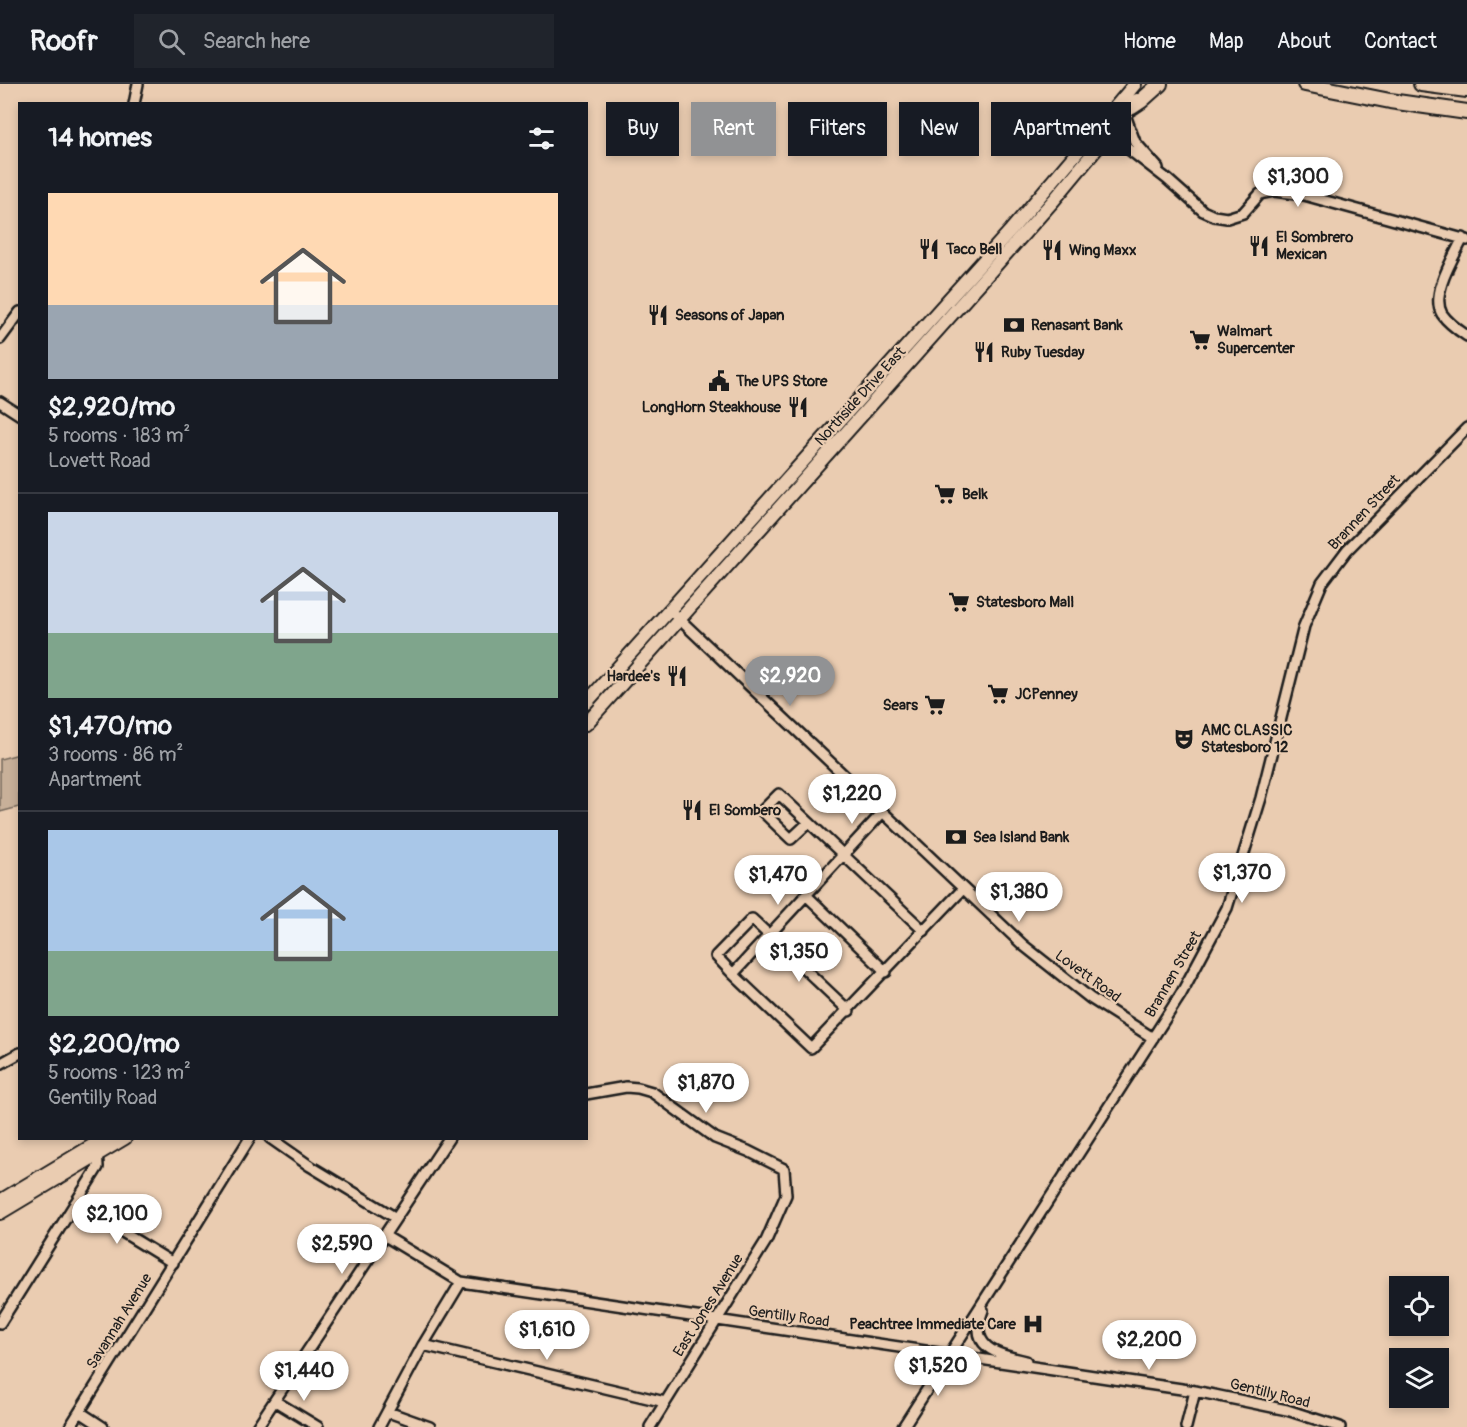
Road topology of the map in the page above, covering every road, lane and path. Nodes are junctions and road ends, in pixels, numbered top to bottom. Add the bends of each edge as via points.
1 (138, 84) edge
2 (1135, 84) edge
3 (1150, 84) edge
4 (1160, 84) edge
5 (1305, 84) edge
6 (1421, 84) edge
7 (1467, 90) edge
8 (134, 102) edge
9 (1131, 107) edge
10 (1131, 109) edge
11 (1467, 112) edge
12 (1131, 124) edge
13 (1131, 151) edge
14 (1090, 156) edge
15 (1162, 175) junction
16 (1465, 239) edge
17 (18, 315) edge
18 (1467, 336) edge
19 (0, 339) edge
20 (0, 402) edge
21 (18, 414) edge
22 (1467, 428) edge
23 (670, 611) junction
24 (681, 621) junction
25 (588, 701) edge
26 (588, 722) edge
27 (882, 813) junction
28 (808, 823) junction
29 (843, 856) junction
30 (963, 889) junction
31 (806, 896) junction
32 (924, 931) junction
33 (769, 935) junction
34 (886, 972) junction
35 (733, 974) junction
36 (849, 1011) junction
37 (1153, 1038) junction
38 (18, 1054) edge
39 (0, 1064) edge
40 (588, 1094) edge
41 (118, 1140) edge
42 (249, 1140) edge
43 (273, 1140) edge
44 (448, 1140) edge
45 (100, 1145) edge
46 (0, 1202) edge
47 (75, 1203) junction
48 (0, 1213) edge
49 (396, 1218) junction
50 (385, 1236) junction
51 (173, 1263) junction
52 (461, 1282) junction
53 (990, 1290) junction
54 (716, 1321) junction
55 (0, 1323) edge
56 (423, 1345) junction
57 (949, 1353) junction
58 (1072, 1373) junction
59 (1195, 1391) junction
60 (275, 1401) junction
61 (665, 1402) junction
62 (80, 1412) junction
63 (388, 1412) junction
64 (70, 1427) edge
65 (103, 1427) edge
66 (257, 1427) edge
67 (318, 1427) edge
68 (379, 1427) edge
69 (430, 1427) edge
70 (650, 1427) edge
71 (903, 1427) edge
72 (1185, 1427) edge
73 (1340, 1427) edge

1 - 8 street
2 - 23 main road, Northside Drive East via 1011,230
3 - 9 main road, Northside Drive East
4 - 10 highway
5 - 11 highway
6 - 7 highway
12 - 15 street via 1135,142
13 - 15 street
14 - 24 main road, Northside Drive East
15 - 16 street via 1214,216 1227,218 1243,213 1260,194 1274,191 1304,195
16 - 18 street via 1441,285 1438,299 1441,312
17 - 19 street
20 - 21 street
22 - 37 street, Brannen Street via 1347,550 1322,583 1304,626 1261,798 1227,908
23 - 24 street, Lovett Road
23 - 25 main road, Northside Drive East
24 - 26 main road, Northside Drive East
24 - 27 street, Lovett Road
27 - 29 street
27 - 30 street, Lovett Road
28 - 28 street via 779,794 762,811 791,839
28 - 29 street
29 - 31 street
29 - 32 street
30 - 32 street
30 - 37 street, Lovett Road via 1051,969
31 - 33 street
31 - 34 street
32 - 34 street
33 - 35 street
33 - 35 street via 752,919 716,956
33 - 36 street
34 - 36 street
35 - 36 street via 811,1048
37 - 53 street, Brannen Street
38 - 39 street
40 - 54 street, East Jones Avenue via 626,1087 652,1092 715,1138 784,1169 786,1195 766,1241
41 - 45 main road
42 - 51 street, Savannah Avenue
43 - 49 street
44 - 49 street
45 - 46 main road
45 - 47 street via 98,1167
45 - 48 main road
47 - 51 street
47 - 55 street
49 - 50 street
50 - 52 street, Gentilly Road
50 - 60 street
51 - 62 street, Savannah Avenue
52 - 54 street, Gentilly Road
52 - 56 street
53 - 57 street, Brannen Street
53 - 58 street via 978,1322 985,1346 1000,1354
54 - 57 street, Gentilly Road
54 - 61 street, East Jones Avenue
56 - 61 street
56 - 63 street
57 - 58 street, Gentilly Road
57 - 71 street, Brannen Street
58 - 59 street, Gentilly Road
59 - 72 street
59 - 73 street, Gentilly Road via 1287,1410
60 - 66 street
60 - 67 street
61 - 70 street, East Jones Avenue
62 - 64 street, Savannah Avenue
62 - 65 street
63 - 68 street
63 - 69 street

